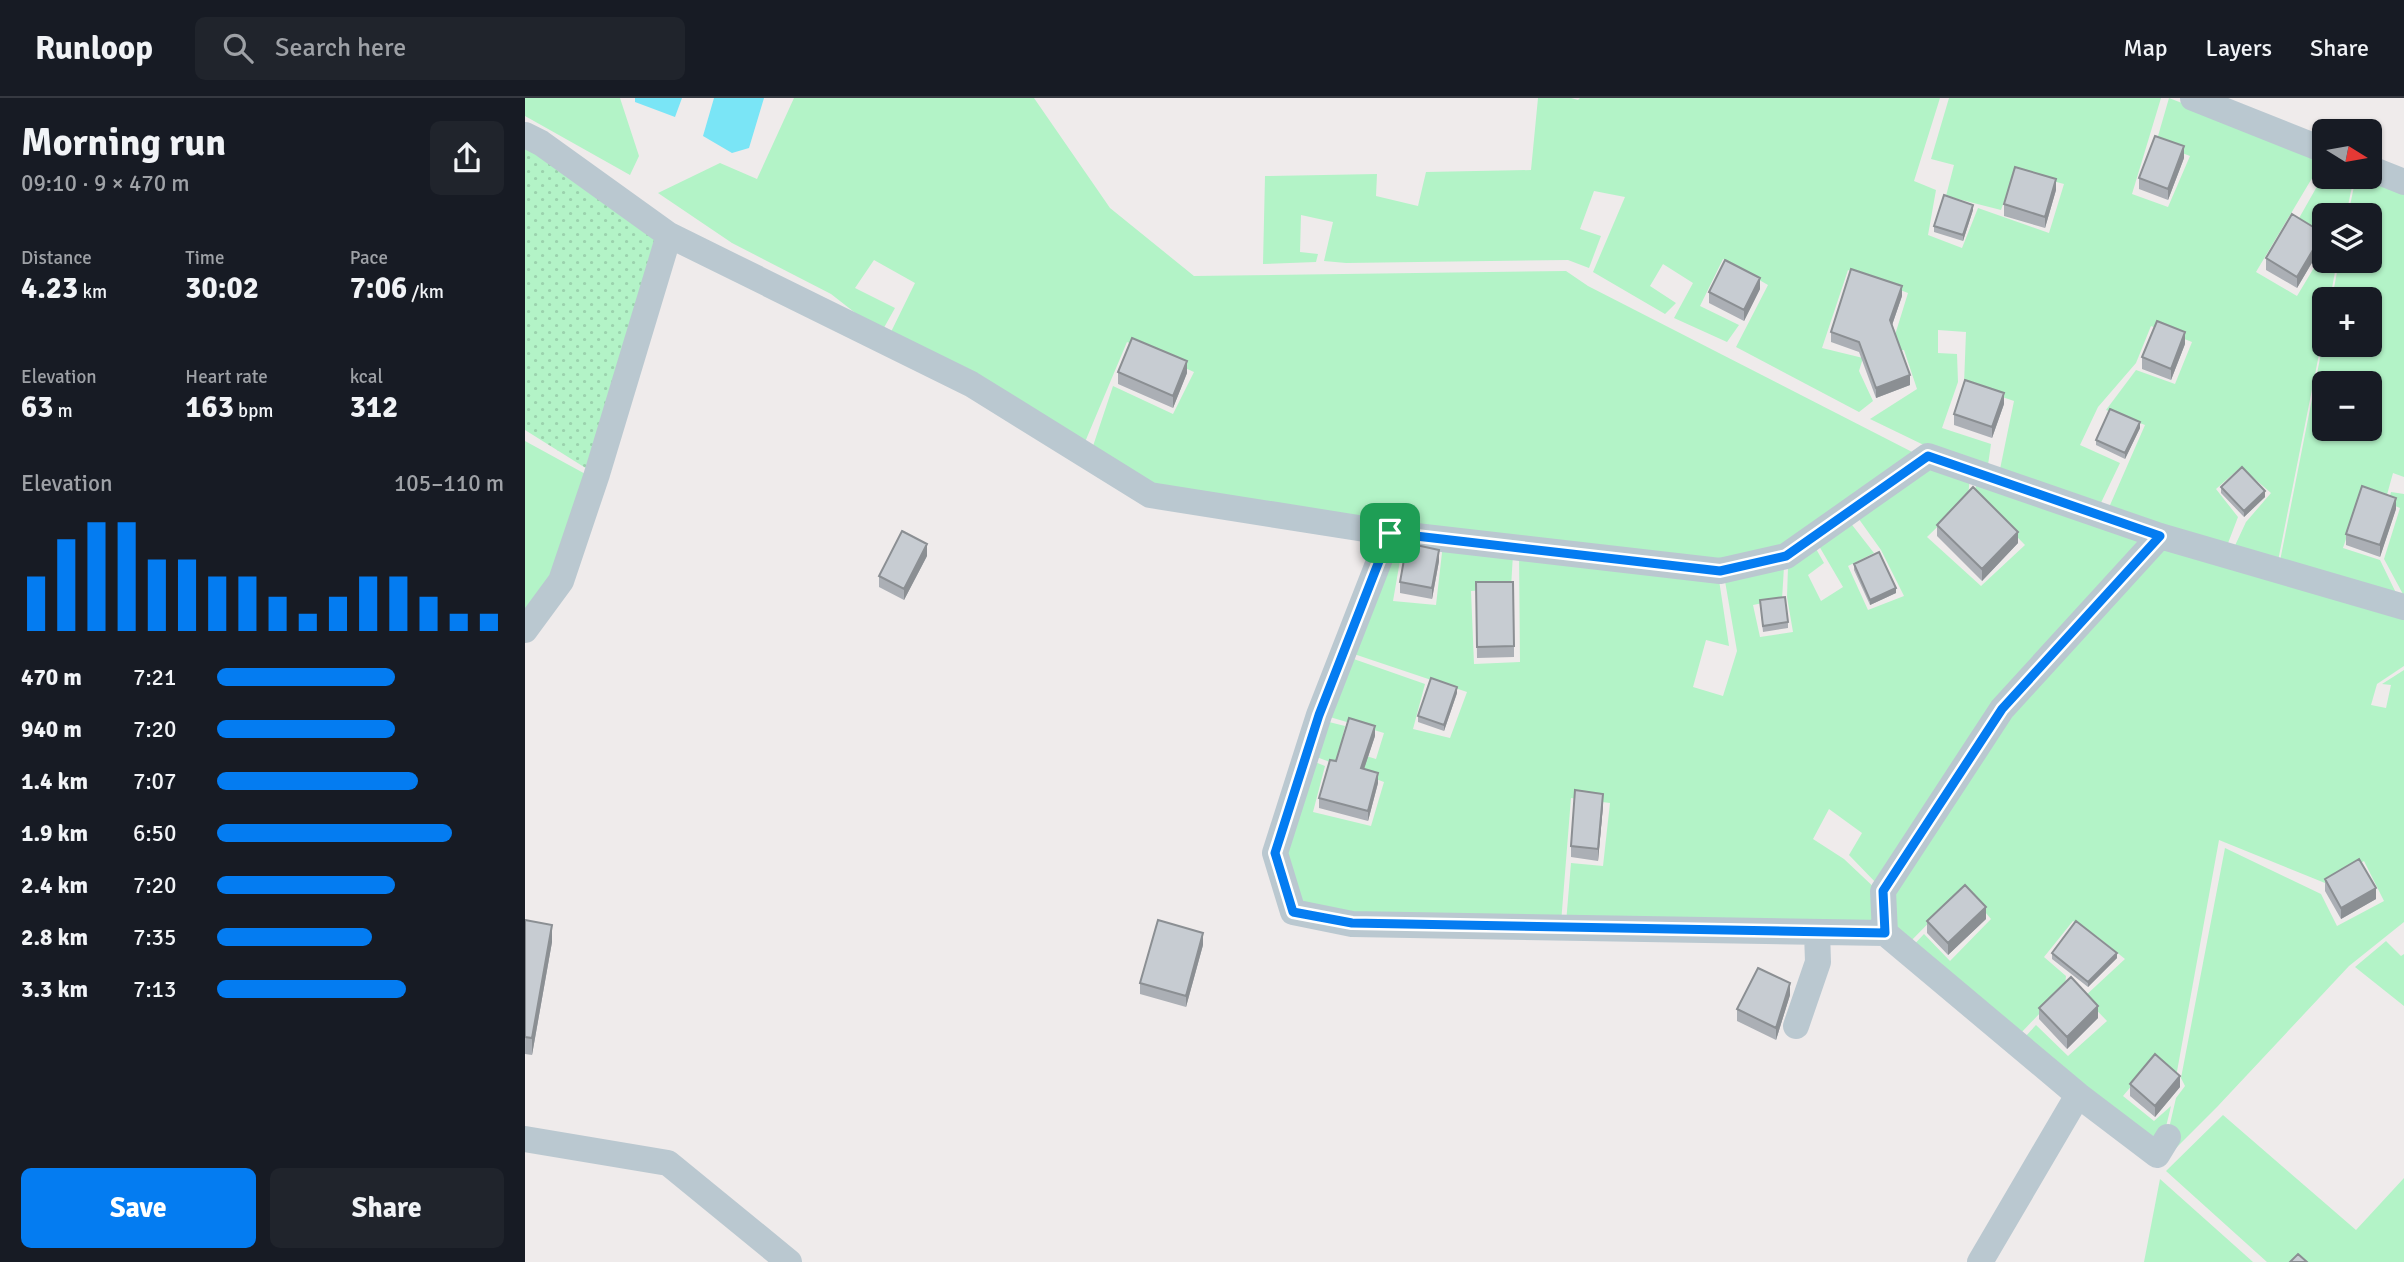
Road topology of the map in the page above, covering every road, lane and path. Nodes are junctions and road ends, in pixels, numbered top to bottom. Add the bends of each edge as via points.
1 (2193, 98) edge
2 (525, 135) edge
3 (2312, 145) edge
4 (2382, 173) edge
5 (2404, 182) edge
6 (669, 234) junction
7 (1390, 533) junction
8 (2160, 536) junction
9 (2404, 607) edge
10 (525, 630) edge
11 (1817, 932) junction
12 (1885, 933) junction
13 (1796, 1026) dead end
14 (2078, 1095) junction
15 (2168, 1137) dead end
16 (525, 1139) edge
17 (789, 1262) edge
18 (1980, 1262) edge

1 - 3 street
2 - 6 street
4 - 5 street
6 - 7 street via 971,384 1150,495
6 - 10 street via 561,581
7 - 8 street via 1720,571 1786,556 1928,456
7 - 11 street via 1319,715 1275,853 1293,912 1352,923
8 - 9 street
8 - 12 street via 2002,709 1883,891
11 - 12 street
11 - 13 street via 1818,962
12 - 14 street
14 - 15 street via 2157,1155
14 - 18 street
16 - 17 street via 668,1163

